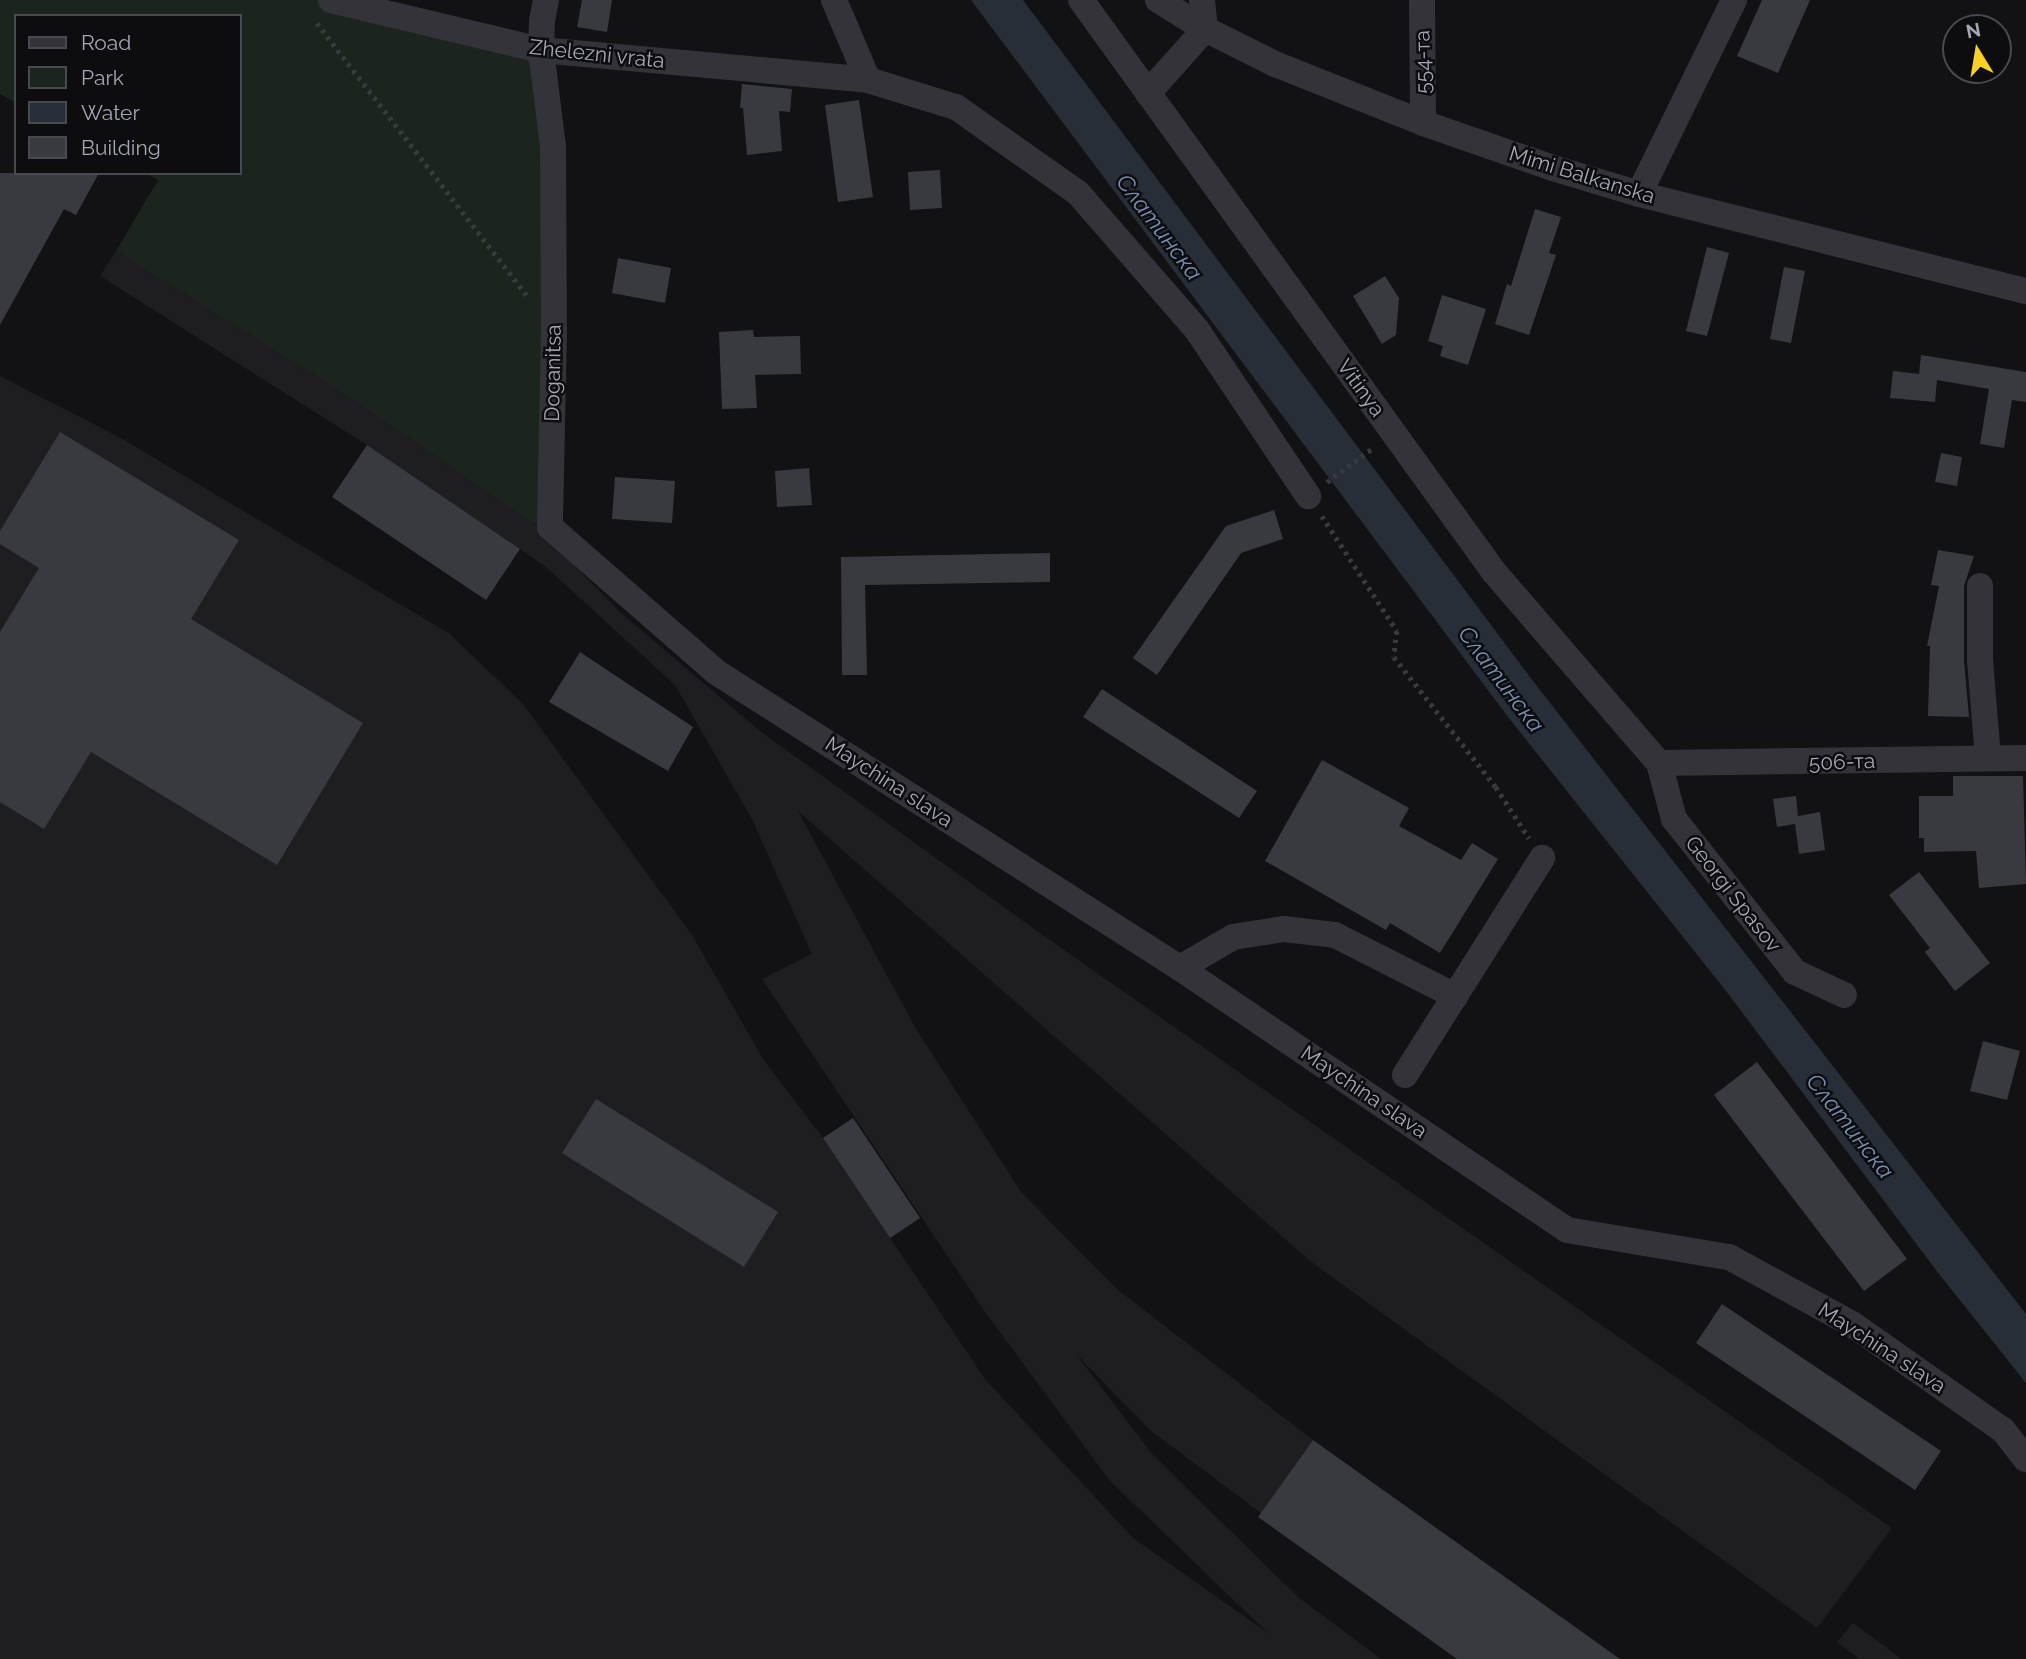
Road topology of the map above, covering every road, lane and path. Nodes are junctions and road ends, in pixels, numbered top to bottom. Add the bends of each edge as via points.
1 (331, 0) edge
2 (546, 0) edge
3 (834, 0) edge
4 (1081, 0) edge
5 (1158, 0) edge
6 (1202, 0) edge
7 (1422, 0) edge
8 (1734, 0) edge
9 (316, 22) dead end
10 (1205, 29) junction
11 (541, 50) junction
12 (868, 80) junction
13 (1148, 93) junction
14 (1423, 123) junction
15 (1639, 194) junction
16 (2026, 291) edge
17 (528, 297) dead end
18 (1394, 433) junction
19 (1308, 496) junction
20 (1980, 586) dead end
21 (716, 672) joint
22 (1988, 758) junction
23 (2026, 758) edge
24 (1659, 763) junction
25 (1542, 859) joint
26 (1180, 968) junction
27 (1844, 995) dead end
28 (1455, 996) junction
29 (1405, 1075) dead end
30 (2026, 1460) edge

1 - 11 street, Zhelezni vrata
2 - 11 street, Doganitsa
3 - 12 street
4 - 13 street, Vitinya
5 - 10 street, Mimi Balkanska
6 - 10 street
7 - 14 street, 554-та
8 - 15 street
9 - 17 path
10 - 13 street
10 - 14 street, Mimi Balkanska via 1275,64
11 - 12 street, Zhelezni vrata
11 - 21 street, Doganitsa via 553,147 550,527
12 - 19 street via 956,107 1078,193 1197,330
13 - 18 street, Vitinya
14 - 15 street, Mimi Balkanska
15 - 16 street, Mimi Balkanska
18 - 19 path
18 - 24 street, Vitinya via 1494,572
19 - 25 path via 1397,631 1394,657 1496,786
20 - 22 street
21 - 26 street, Maychina slava
22 - 23 street, 506-та
22 - 24 street, 506-та
24 - 27 street, Georgi Spasov via 1674,819 1795,972
25 - 28 street
26 - 28 street via 1233,937 1284,929 1335,936
26 - 30 street, Maychina slava via 1567,1230 1729,1257 1852,1324 2003,1430
28 - 29 street

